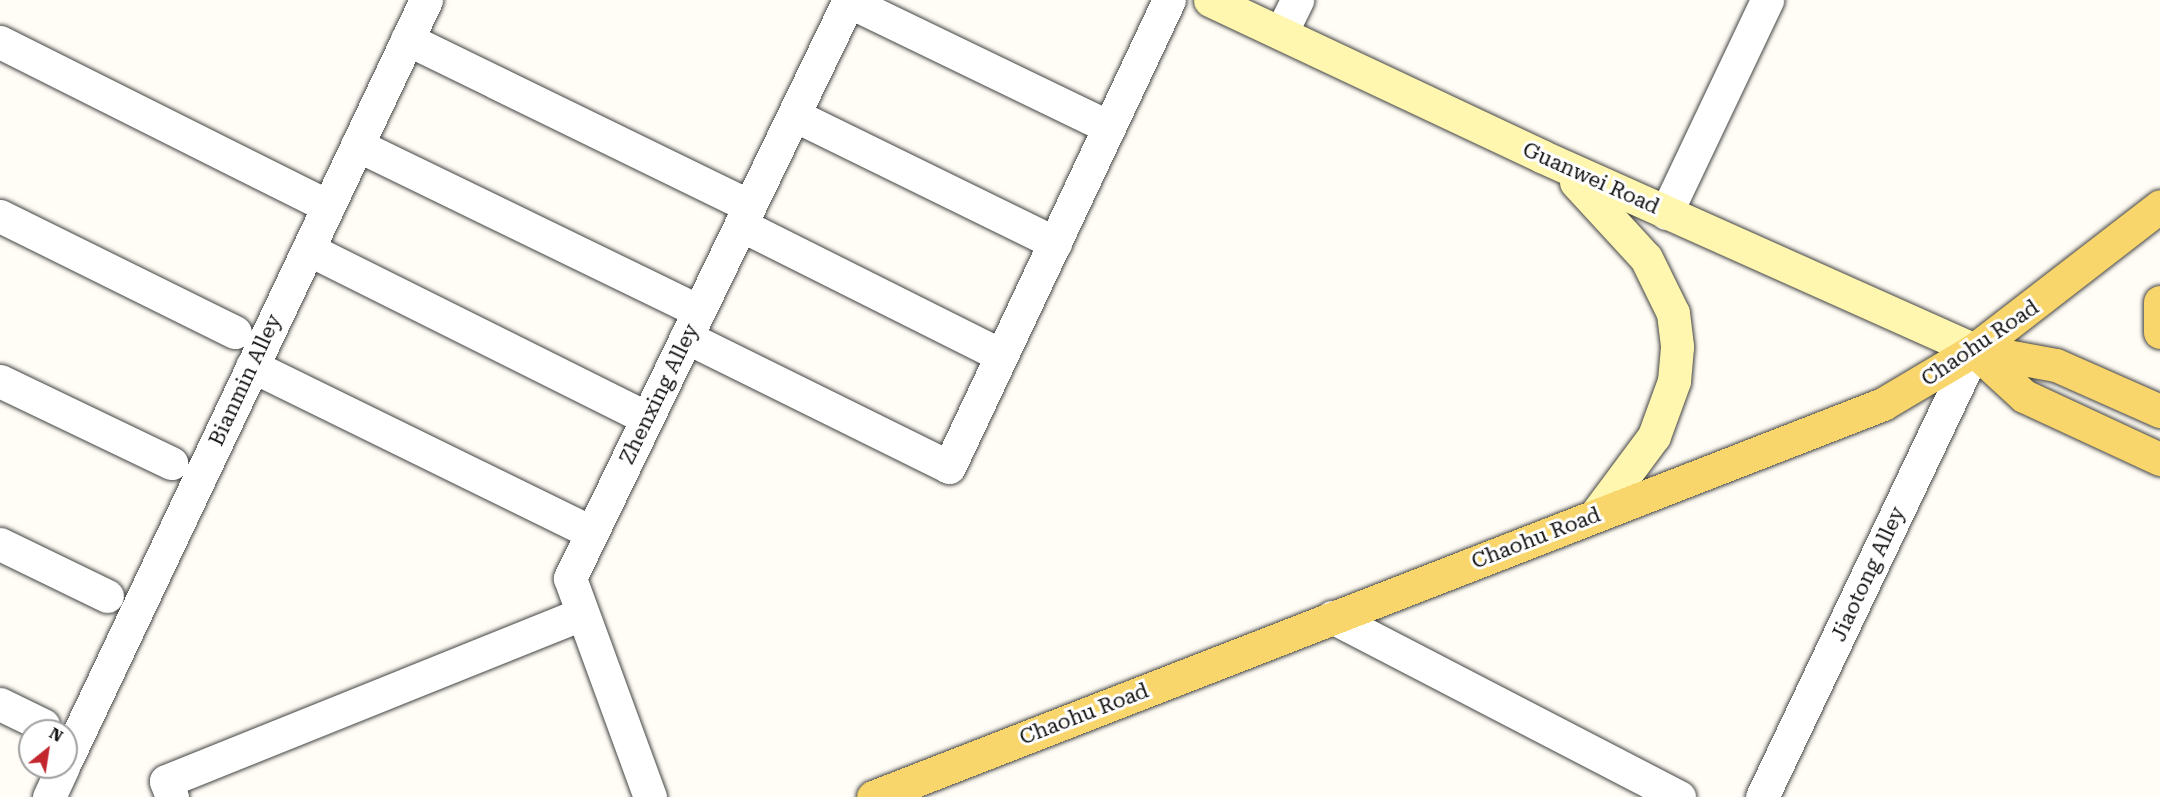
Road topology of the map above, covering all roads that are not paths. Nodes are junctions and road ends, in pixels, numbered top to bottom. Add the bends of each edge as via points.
1 (426, 0) edge
2 (1169, 0) edge
3 (1210, 0) edge
4 (1297, 0) edge
5 (1767, 0) edge
6 (849, 1) edge
7 (1281, 33) junction
8 (407, 39) junction
9 (0, 42) edge
10 (794, 115) junction
11 (1109, 128) junction
12 (357, 145) junction
13 (1541, 156) junction
14 (328, 206) junction
15 (2160, 206) edge
16 (1666, 213) junction
17 (746, 215) junction
18 (0, 216) edge
19 (1055, 243) junction
20 (308, 249) junction
21 (2160, 302) edge
22 (693, 324) junction
23 (235, 332) dead end
24 (2160, 332) edge
25 (1974, 351) junction
26 (1001, 355) junction
27 (252, 366) junction
28 (0, 381) edge
29 (2160, 411) edge
30 (647, 418) junction
31 (2160, 459) edge
32 (171, 463) dead end
33 (1596, 514) junction
34 (591, 532) junction
35 (0, 544) edge
36 (107, 596) dead end
37 (582, 614) junction
38 (1332, 617) junction
39 (0, 704) edge
40 (31, 719) edge
41 (78, 735) edge
42 (57, 779) edge
43 (49, 797) edge
44 (172, 797) edge
45 (650, 797) edge
46 (873, 797) edge
47 (1679, 797) edge
48 (1762, 797) edge

1 - 8 street, Bianmin Alley
2 - 11 street
3 - 7 main road, Guanwei Road
4 - 7 street
5 - 16 street
6 - 10 street, Zhenxing Alley
6 - 11 street
7 - 13 main road, Guanwei Road
8 - 12 street, Bianmin Alley
8 - 17 street
9 - 14 street
10 - 17 street, Zhenxing Alley
10 - 19 street
11 - 19 street
12 - 14 street, Bianmin Alley
12 - 22 street
13 - 16 main road, Guanwei Road
13 - 33 main road via 1560,167 1620,225 1651,266 1673,313 1676,364 1664,413 1643,455
14 - 20 street, Bianmin Alley
15 - 25 main road, Chaohu Road
16 - 25 main road, Guanwei Road
17 - 22 street, Zhenxing Alley
17 - 26 street
18 - 23 street
19 - 26 street
20 - 27 street, Bianmin Alley
20 - 30 street
21 - 24 main road
22 - 26 street via 949,467
22 - 30 street, Zhenxing Alley
25 - 29 main road via 2056,365
25 - 31 main road via 2024,396
25 - 33 main road, Chaohu Road via 1861,414
25 - 48 street, Jiaotong Alley
27 - 34 street
27 - 41 street, Bianmin Alley
28 - 32 street
30 - 34 street, Zhenxing Alley
33 - 38 main road, Chaohu Road
34 - 37 street, Zhenxing Alley via 570,578
35 - 36 street
37 - 44 street via 166,781
37 - 45 street, Zhenxing Alley
38 - 46 main road, Chaohu Road
38 - 47 street
39 - 40 street
42 - 43 street

